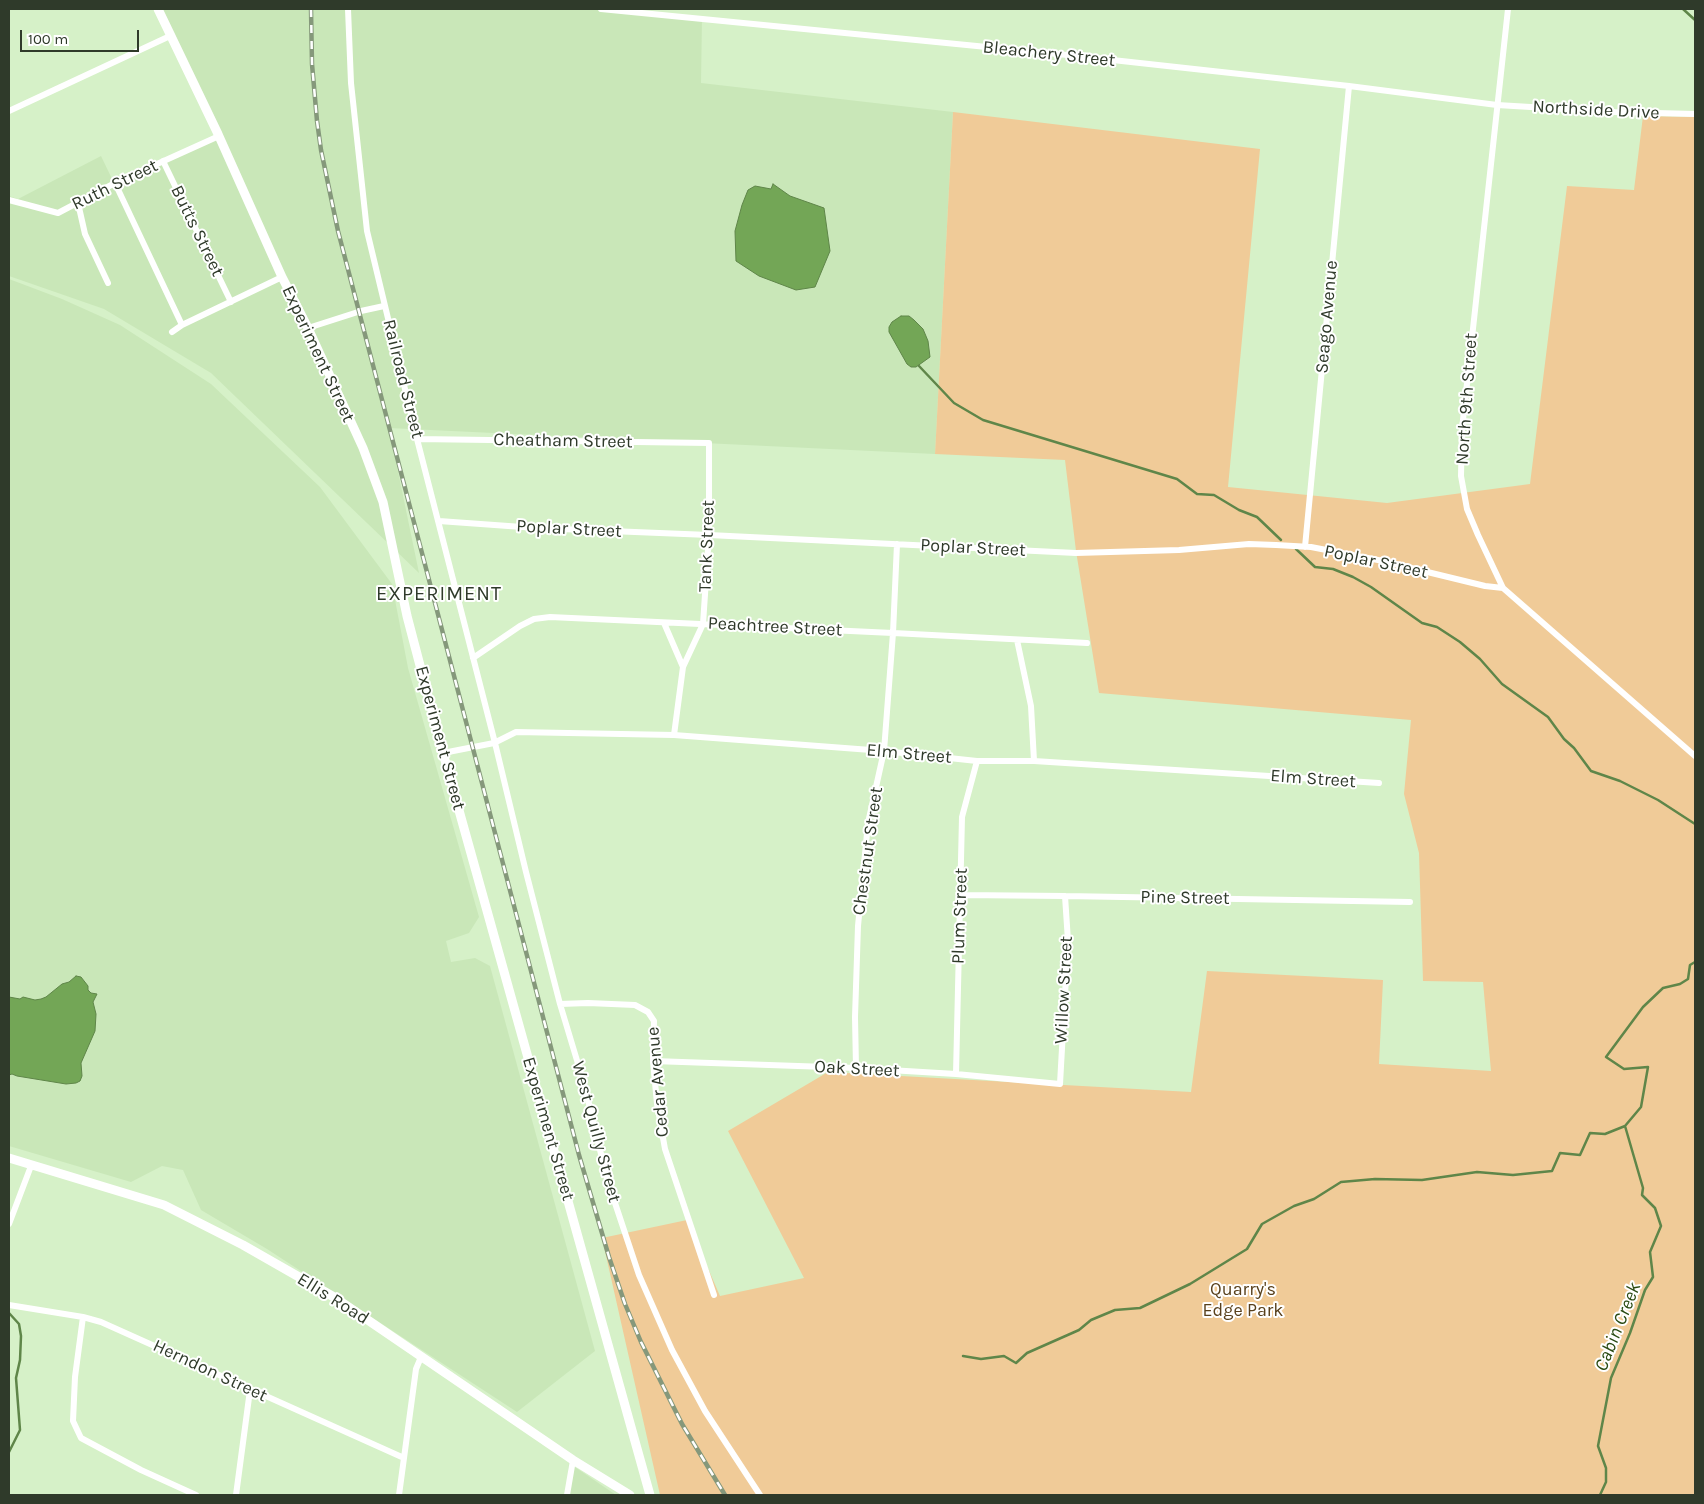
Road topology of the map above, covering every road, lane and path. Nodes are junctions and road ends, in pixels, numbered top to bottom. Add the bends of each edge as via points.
1 (158, 9) edge
2 (348, 9) edge
3 (601, 9) edge
4 (1508, 9) edge
5 (170, 36) junction
6 (1349, 86) junction
7 (1497, 105) junction
8 (9, 110) edge
9 (1695, 114) edge
10 (219, 136) junction
11 (163, 161) junction
12 (115, 183) junction
13 (9, 200) edge
14 (78, 203) junction
15 (282, 277) junction
16 (108, 283) dead end
17 (231, 302) junction
18 (384, 306) junction
19 (182, 325) junction
20 (308, 328) junction
21 (172, 332) dead end
22 (417, 439) junction
23 (709, 443) joint
24 (439, 521) junction
25 (709, 535) junction
26 (897, 544) junction
27 (1305, 547) junction
28 (1503, 588) junction
29 (664, 623) junction
30 (704, 624) junction
31 (893, 632) junction
32 (1017, 640) junction
33 (1087, 644) dead end
34 (473, 658) junction
35 (683, 667) junction
36 (674, 735) junction
37 (495, 743) junction
38 (884, 751) junction
39 (443, 753) junction
40 (1695, 756) edge
41 (977, 761) junction
42 (1034, 761) junction
43 (1379, 784) dead end
44 (961, 895) junction
45 (1065, 896) junction
46 (1410, 902) dead end
47 (560, 1004) junction
48 (654, 1062) junction
49 (856, 1068) junction
50 (956, 1074) junction
51 (1060, 1084) joint
52 (9, 1158) edge
53 (31, 1166) junction
54 (9, 1224) edge
55 (714, 1295) dead end
56 (9, 1304) edge
57 (83, 1318) junction
58 (421, 1357) junction
59 (250, 1390) junction
60 (404, 1458) junction
61 (573, 1460) junction
62 (196, 1495) edge
63 (236, 1495) edge
64 (399, 1495) edge
65 (567, 1495) edge
66 (630, 1495) edge
67 (650, 1495) edge
68 (760, 1495) edge

1 - 5 main road, Experiment Street
2 - 18 street, Railroad Street via 351,83 367,231
3 - 6 street, Bleachery Street
4 - 7 street, North 9th Street
5 - 8 street
5 - 10 main road, Experiment Street
6 - 7 street, Bleachery Street
6 - 27 street, Seago Avenue
7 - 9 street, Northside Drive
7 - 28 street, North 9th Street via 1463,412 1461,476 1467,509
10 - 11 street, Ruth Street
10 - 15 main road, Experiment Street
11 - 12 street, Ruth Street
11 - 17 street, Butts Street
12 - 14 street, Ruth Street
12 - 19 street
13 - 14 street, Ruth Street via 58,213
14 - 16 street via 85,234
15 - 17 street
15 - 20 main road, Experiment Street
17 - 19 street
18 - 20 street
18 - 22 street, Railroad Street
19 - 21 street
20 - 39 main road, Experiment Street via 363,448 383,502 407,616
22 - 23 street, Cheatham Street
22 - 24 street, Railroad Street
23 - 25 street, Tank Street
24 - 25 street, Poplar Street
24 - 34 street, Railroad Street
25 - 26 street, Poplar Street
25 - 30 street, Tank Street
26 - 27 street, Poplar Street via 1076,553 1249,544
26 - 31 street, Chestnut Street
27 - 28 street, Poplar Street
28 - 40 street, North 9th Street
29 - 30 street, Peachtree Street
29 - 34 street, Peachtree Street via 534,619
29 - 35 street
30 - 31 street, Peachtree Street
30 - 35 street, Tank Street
31 - 32 street, Peachtree Street
31 - 38 street, Chestnut Street
32 - 33 street, Peachtree Street
32 - 42 street via 1031,706
34 - 37 street, Railroad Street
35 - 36 street, Tank Street
36 - 37 street, Elm Street via 516,732
36 - 38 street, Elm Street
37 - 39 street, Elm Street
37 - 47 street, West Quilly Street
38 - 41 street, Elm Street
38 - 49 street, Chestnut Street via 868,823 858,926
39 - 67 main road, Experiment Street
41 - 42 street, Elm Street
41 - 44 street, Plum Street via 962,817
42 - 43 street, Elm Street
44 - 45 street, Pine Street
44 - 50 street, Plum Street
45 - 46 street, Pine Street
45 - 51 street, Willow Street via 1068,941
47 - 48 street, Cedar Avenue via 636,1005 648,1012 654,1021
47 - 68 street, West Quilly Street via 586,1087 607,1179 652,1307 702,1404
48 - 49 street, Oak Street
48 - 55 street, Cedar Avenue via 665,1150
49 - 50 street, Oak Street
50 - 51 street, Oak Street
52 - 53 main road, Ellis Road
53 - 54 street
53 - 58 main road, Ellis Road via 164,1205 334,1297
56 - 57 street, Herndon Street
57 - 59 street, Herndon Street via 119,1329
57 - 62 street via 72,1420 81,1438
58 - 60 street via 416,1369
58 - 61 main road, Ellis Road
59 - 60 street, Herndon Street
59 - 63 street
60 - 64 street
61 - 65 street
61 - 66 main road, Ellis Road

